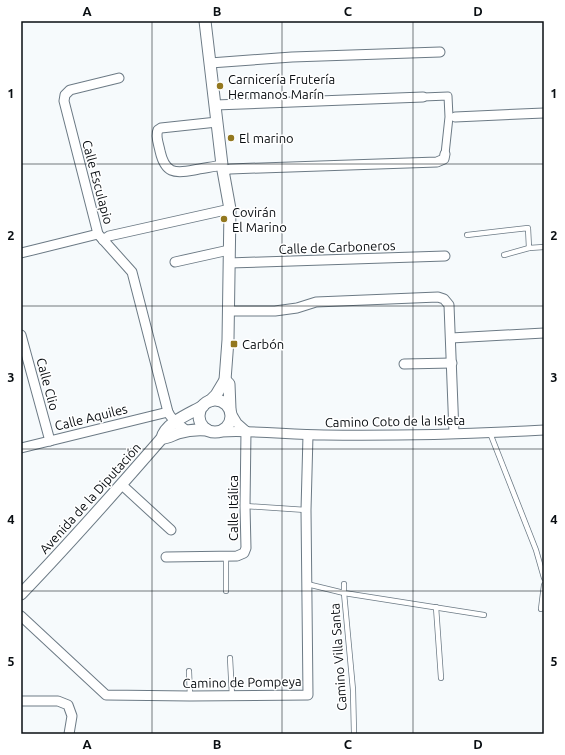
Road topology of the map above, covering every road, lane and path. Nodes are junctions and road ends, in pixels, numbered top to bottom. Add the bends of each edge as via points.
1 (205, 21) edge
2 (440, 52) dead end
3 (210, 63) junction
4 (119, 78) dead end
5 (423, 97) joint
6 (215, 105) junction
7 (544, 113) edge
8 (452, 117) junction
9 (217, 122) junction
10 (445, 154) joint
11 (222, 168) junction
12 (230, 209) junction
13 (467, 235) dead end
14 (101, 237) junction
15 (544, 247) edge
16 (529, 248) junction
17 (229, 250) junction
18 (21, 253) edge
19 (504, 255) dead end
20 (445, 256) dead end
21 (175, 262) dead end
22 (229, 263) junction
23 (229, 311) junction
24 (544, 328) edge
25 (517, 330) dead end
26 (21, 334) edge
27 (544, 334) edge
28 (451, 338) junction
29 (452, 363) junction
30 (404, 364) dead end
31 (225, 380) junction
32 (206, 404) junction
33 (231, 411) junction
34 (168, 412) junction
35 (175, 422) junction
36 (207, 430) junction
37 (544, 430) edge
38 (187, 431) junction
39 (246, 431) junction
40 (221, 432) junction
41 (454, 433) junction
42 (490, 433) junction
43 (308, 435) junction
44 (162, 438) junction
45 (50, 441) junction
46 (21, 448) edge
47 (122, 485) junction
48 (245, 506) junction
49 (306, 510) junction
50 (171, 530) dead end
51 (226, 556) junction
52 (166, 557) dead end
53 (544, 578) edge
54 (307, 584) junction
55 (344, 584) dead end
56 (544, 585) edge
57 (226, 591) dead end
58 (344, 593) junction
59 (21, 594) edge
60 (436, 607) junction
61 (541, 609) dead end
62 (484, 615) dead end
63 (21, 616) edge
64 (230, 658) dead end
65 (189, 671) dead end
66 (441, 678) dead end
67 (190, 696) junction
68 (232, 696) junction
69 (21, 701) edge
70 (69, 734) edge
71 (354, 734) edge

1 - 3 street, Avenida de la Diputación
2 - 3 street via 292,57
3 - 6 street, Avenida de la Diputación
4 - 14 street, Calle Esculapio via 70,90 64,98
5 - 6 street
5 - 8 street via 448,96
6 - 9 street, Avenida de la Diputación
7 - 8 street
8 - 10 street
9 - 11 street, Avenida de la Diputación
9 - 11 street via 161,128 156,135 162,161 172,171
10 - 11 street via 444,159 437,162
11 - 12 street, Avenida de la Diputación
12 - 14 street
12 - 17 street, Avenida de la Diputación
13 - 16 lane via 528,228
14 - 18 street
14 - 34 street, Calle Esculapio via 132,272
15 - 16 lane
16 - 19 lane
17 - 21 street
17 - 22 street, Avenida de la Diputación
20 - 22 street, Calle de Carboneros
22 - 23 street, Avenida de la Diputación
23 - 28 street via 275,311 316,302 441,298 449,305
23 - 31 street, Avenida de la Diputación
24 - 25 street
26 - 45 street, Calle Clio
27 - 28 street
28 - 29 street
29 - 30 street
29 - 41 street
31 - 32 street, Avenida de la Diputación via 216,396
31 - 33 street, Avenida de la Diputación via 229,384
32 - 33 street via 219,400
32 - 35 street, Avenida de la Diputación
32 - 36 street via 199,415
33 - 39 street via 237,423
33 - 40 street via 231,422
34 - 35 street, Calle Esculapio
34 - 45 street, Calle Aquiles
35 - 38 street, Calle Esculapio
35 - 44 street, Avenida de la Diputación via 163,433
36 - 38 street
36 - 40 street
37 - 42 street, Camino Coto de la Isleta
38 - 44 street
39 - 40 street, Camino Coto de la Isleta
39 - 43 street, Camino Coto de la Isleta
39 - 48 street, Calle Itálica
41 - 42 street, Camino Coto de la Isleta
41 - 43 street, Camino Coto de la Isleta
42 - 53 lane via 536,550
43 - 49 street, Camino de Pompeya
44 - 47 street, Avenida de la Diputación
45 - 46 street, Calle Aquiles
47 - 50 street
47 - 59 street, Avenida de la Diputación
48 - 49 lane
48 - 51 street, Calle Itálica via 245,551 239,556
49 - 54 street, Camino de Pompeya
51 - 52 street, Calle Itálica
51 - 57 lane
54 - 58 lane, Camino Villa Santa
54 - 68 street, Camino de Pompeya via 308,695
55 - 58 lane
56 - 61 lane
58 - 60 lane
58 - 71 lane, Camino Villa Santa via 353,690
60 - 62 lane
60 - 66 lane
63 - 67 street, Camino de Pompeya via 106,695
64 - 68 lane
65 - 67 lane
67 - 68 street, Camino de Pompeya
69 - 70 street via 58,701 68,705 72,716

